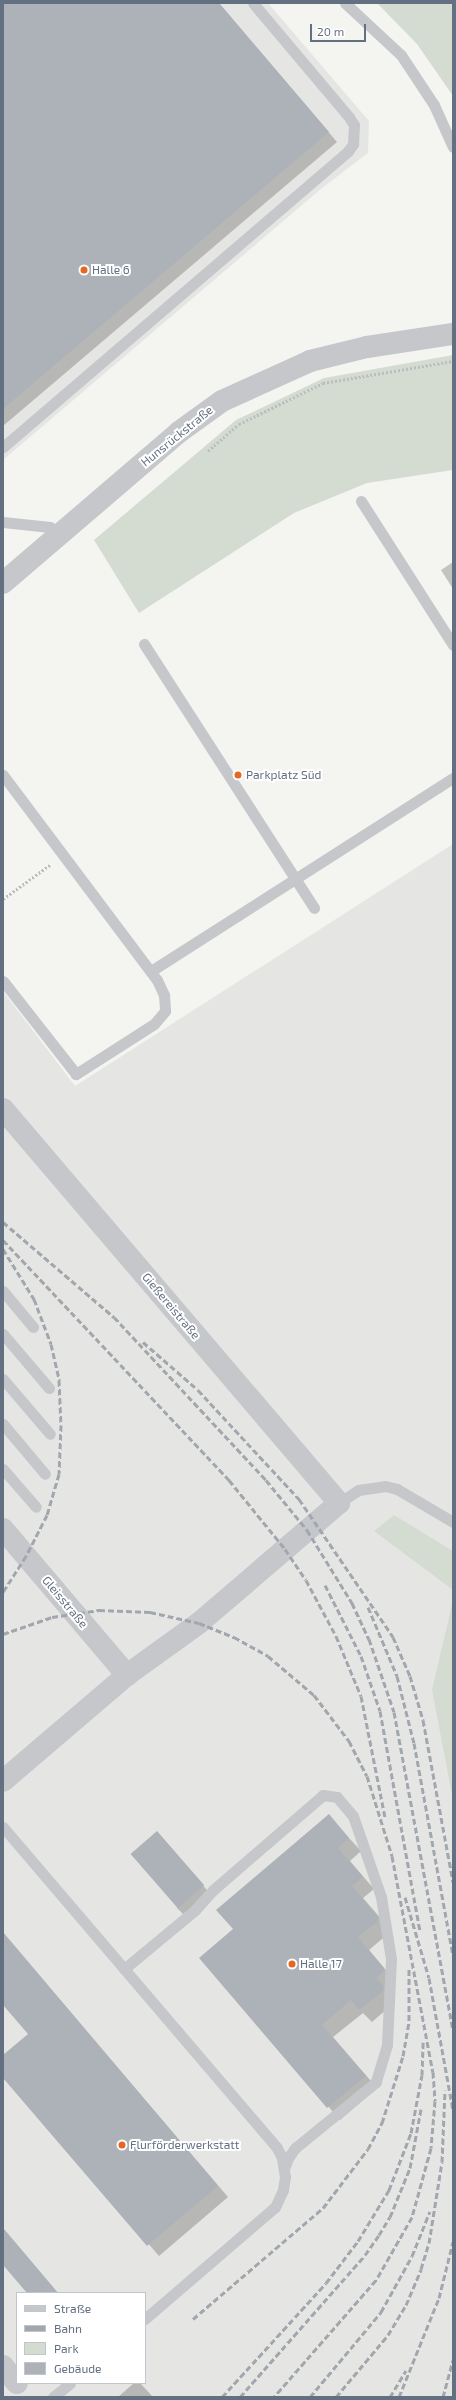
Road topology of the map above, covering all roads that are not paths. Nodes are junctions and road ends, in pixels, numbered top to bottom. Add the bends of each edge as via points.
1 (253, 3) edge
2 (345, 3) edge
3 (453, 146) edge
4 (453, 334) edge
5 (3, 447) edge
6 (361, 501) dead end
7 (3, 522) edge
8 (58, 536) junction
9 (3, 583) edge
10 (144, 644) dead end
11 (453, 645) edge
12 (3, 775) edge
13 (453, 778) edge
14 (295, 879) junction
15 (314, 908) dead end
16 (151, 971) junction
17 (3, 981) edge
18 (3, 1109) edge
19 (3, 1292) edge
20 (33, 1327) dead end
21 (3, 1334) edge
22 (3, 1379) edge
23 (49, 1388) dead end
24 (3, 1424) edge
25 (50, 1434) dead end
26 (3, 1469) edge
27 (45, 1474) dead end
28 (339, 1503) junction
29 (36, 1507) dead end
30 (453, 1522) edge
31 (3, 1529) edge
32 (127, 1675) junction
33 (3, 1781) edge
34 (3, 1827) edge
35 (124, 1969) junction
36 (284, 2169) junction
37 (146, 2318) edge
38 (3, 2366) edge
39 (16, 2382) edge
40 (18, 2384) edge
41 (69, 2384) edge
42 (29, 2397) edge
43 (53, 2397) edge

1 - 5 lane via 354,124 352,144 342,156
2 - 3 lane via 400,55 434,105
4 - 8 street, Hunsrückstraße via 367,347 310,361 222,401 179,432
6 - 11 lane
7 - 8 lane via 50,527
8 - 9 street, Hunsrückstraße
10 - 14 lane
12 - 16 lane
13 - 14 lane
14 - 15 lane
14 - 16 lane
16 - 17 lane via 164,995 165,1011 147,1029 76,1074
18 - 28 street, Gießereistraße
19 - 20 lane
21 - 23 lane
22 - 25 lane
24 - 27 lane
26 - 29 lane
28 - 30 lane via 358,1490 385,1486 397,1489
28 - 32 street via 199,1623
31 - 32 street, Gleisstraße
32 - 33 street
34 - 35 lane
35 - 36 lane via 277,2148
35 - 36 lane via 195,1910 213,1890 323,1795 337,1797 353,1816 381,1897 391,1959 387,2045 376,2082 295,2148
36 - 37 lane via 283,2190 268,2215
38 - 39 street
40 - 42 street
41 - 43 lane

